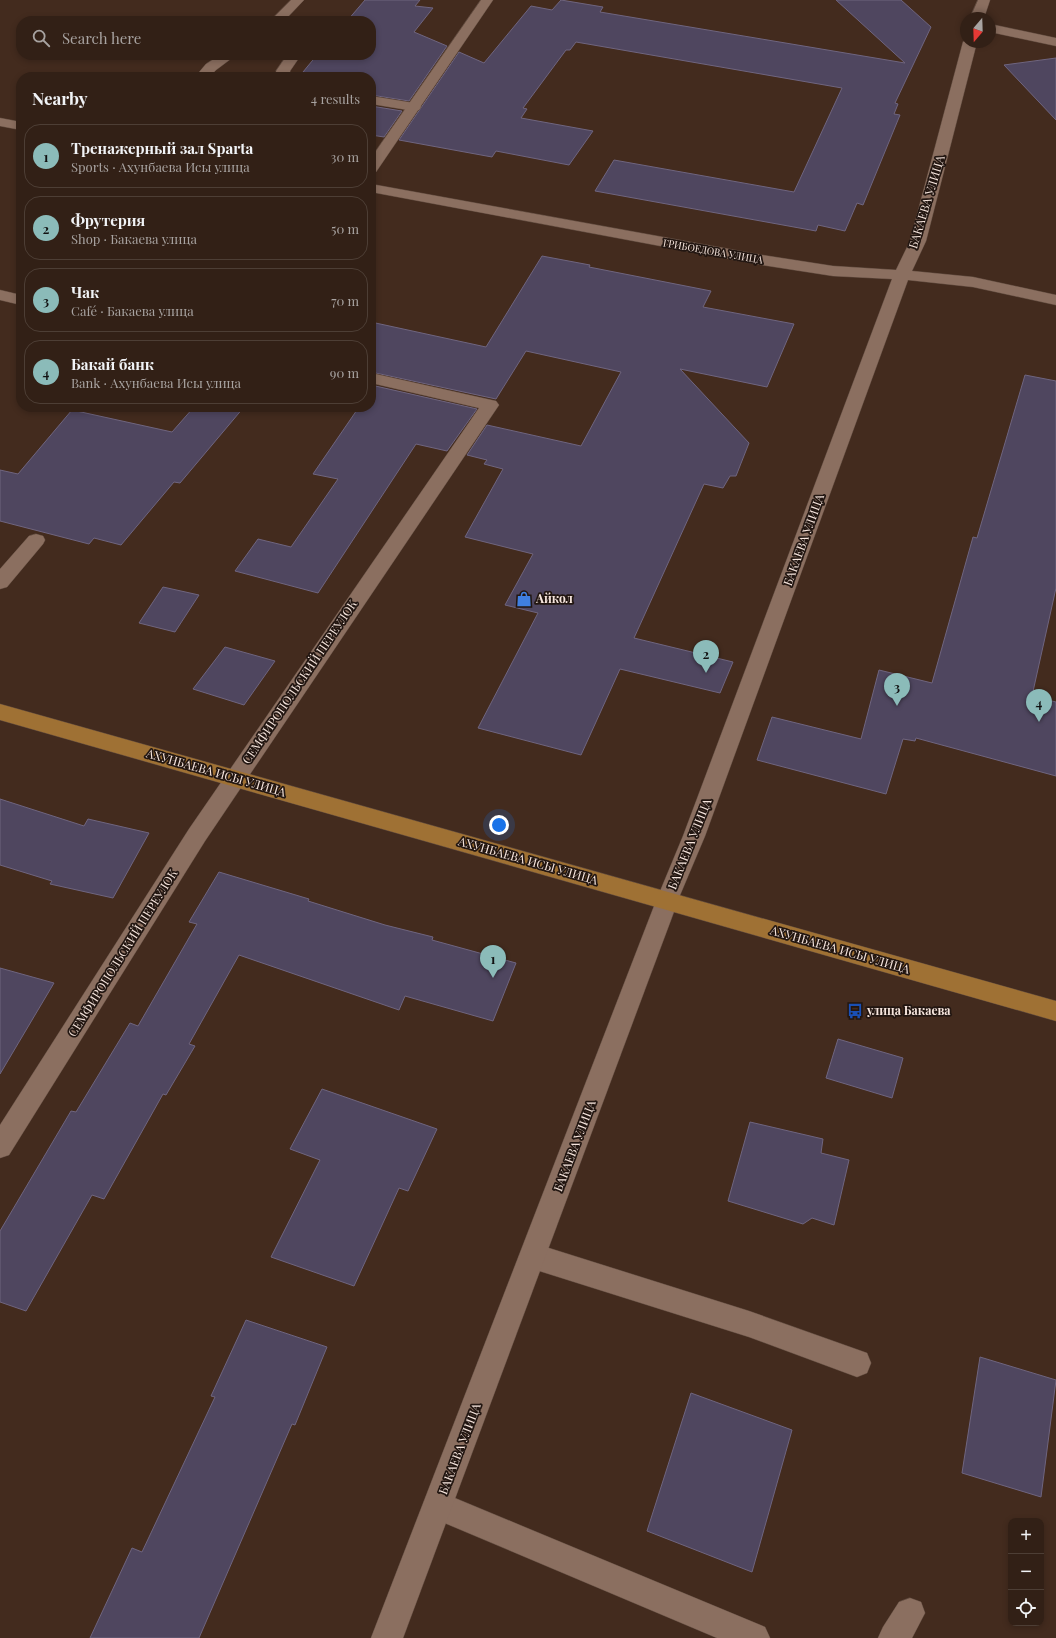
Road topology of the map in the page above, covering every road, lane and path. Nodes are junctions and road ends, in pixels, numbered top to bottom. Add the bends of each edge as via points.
1 (298, 0) edge
2 (487, 0) edge
3 (984, 0) edge
4 (979, 12) edge
5 (282, 16) edge
6 (996, 29) edge
7 (1056, 42) edge
8 (968, 48) edge
9 (222, 60) edge
10 (291, 60) edge
11 (206, 72) edge
12 (283, 72) edge
13 (376, 101) edge
14 (414, 107) junction
15 (0, 122) edge
16 (16, 125) edge
17 (376, 162) edge
18 (376, 189) edge
19 (902, 275) junction
20 (0, 295) edge
21 (16, 299) edge
22 (1056, 300) edge
23 (376, 379) edge
24 (36, 540) dead end
25 (0, 582) edge
26 (0, 712) edge
27 (236, 778) junction
28 (667, 901) junction
29 (1056, 1011) edge
30 (0, 1147) edge
31 (533, 1256) junction
32 (857, 1363) dead end
33 (438, 1506) junction
34 (910, 1613) dead end
35 (386, 1638) edge
36 (754, 1638) edge
37 (894, 1638) edge

1 - 5 street
2 - 14 street
3 - 4 street
6 - 7 street
8 - 19 street, БАКАЕВА УЛИЦА via 918,241
9 - 11 street
10 - 12 street
13 - 14 street
14 - 17 street
15 - 16 street
18 - 19 street, ГРИБОЕДОВА УЛИЦА via 762,260 833,271
19 - 22 street, ГРИБОЕДОВА УЛИЦА via 973,282
19 - 28 street, БАКАЕВА УЛИЦА via 697,829
20 - 21 street
23 - 27 street, СЕМФИРОПОЛЬСКИЙ ПЕРЕУЛОК via 490,404
24 - 25 street
26 - 27 main road, АХУНБАЕВА ИСЫ УЛИЦА
27 - 28 main road, АХУНБАЕВА ИСЫ УЛИЦА
27 - 30 street, СЕМФИРОПОЛЬСКИЙ ПЕРЕУЛОК via 197,835
28 - 29 main road, АХУНБАЕВА ИСЫ УЛИЦА
28 - 31 street, БАКАЕВА УЛИЦА
31 - 32 street via 749,1324
31 - 33 street, БАКАЕВА УЛИЦА
33 - 35 street, БАКАЕВА УЛИЦА
33 - 36 street
34 - 37 street

